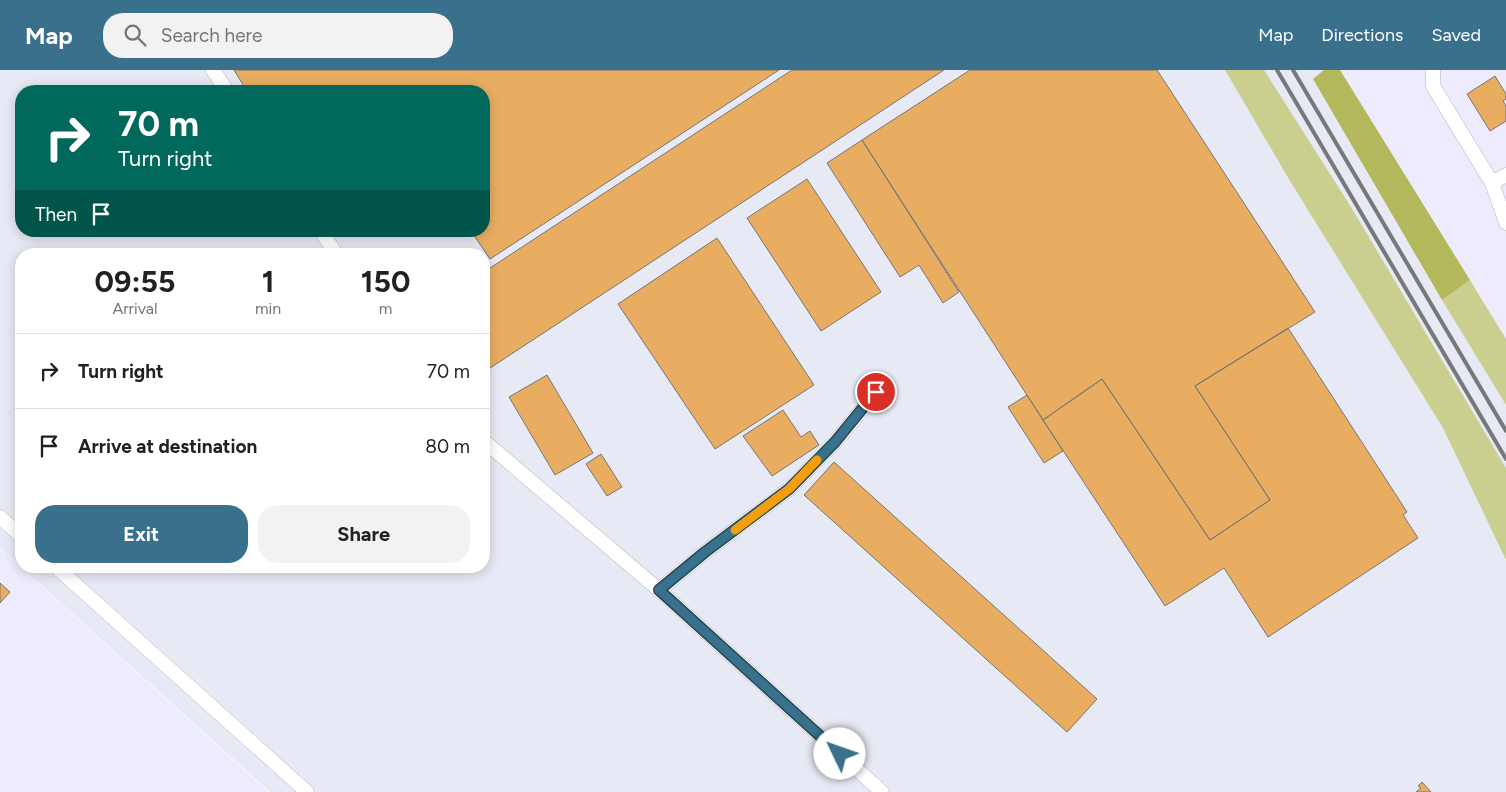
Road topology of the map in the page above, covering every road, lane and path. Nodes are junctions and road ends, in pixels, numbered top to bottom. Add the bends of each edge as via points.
1 (213, 70) edge
2 (1433, 70) edge
3 (223, 85) edge
4 (1506, 175) edge
5 (1492, 183) junction
6 (1506, 223) edge
7 (325, 237) edge
8 (332, 248) edge
9 (876, 392) dead end
10 (490, 446) edge
11 (0, 517) edge
12 (15, 531) edge
13 (62, 573) edge
14 (659, 590) junction
15 (307, 792) edge
16 (882, 792) edge

1 - 3 lane
2 - 5 lane via 1433,86
4 - 5 lane
5 - 6 lane
7 - 8 lane
9 - 14 lane via 835,442 789,489
10 - 14 lane
11 - 12 lane
13 - 15 lane
14 - 16 lane

